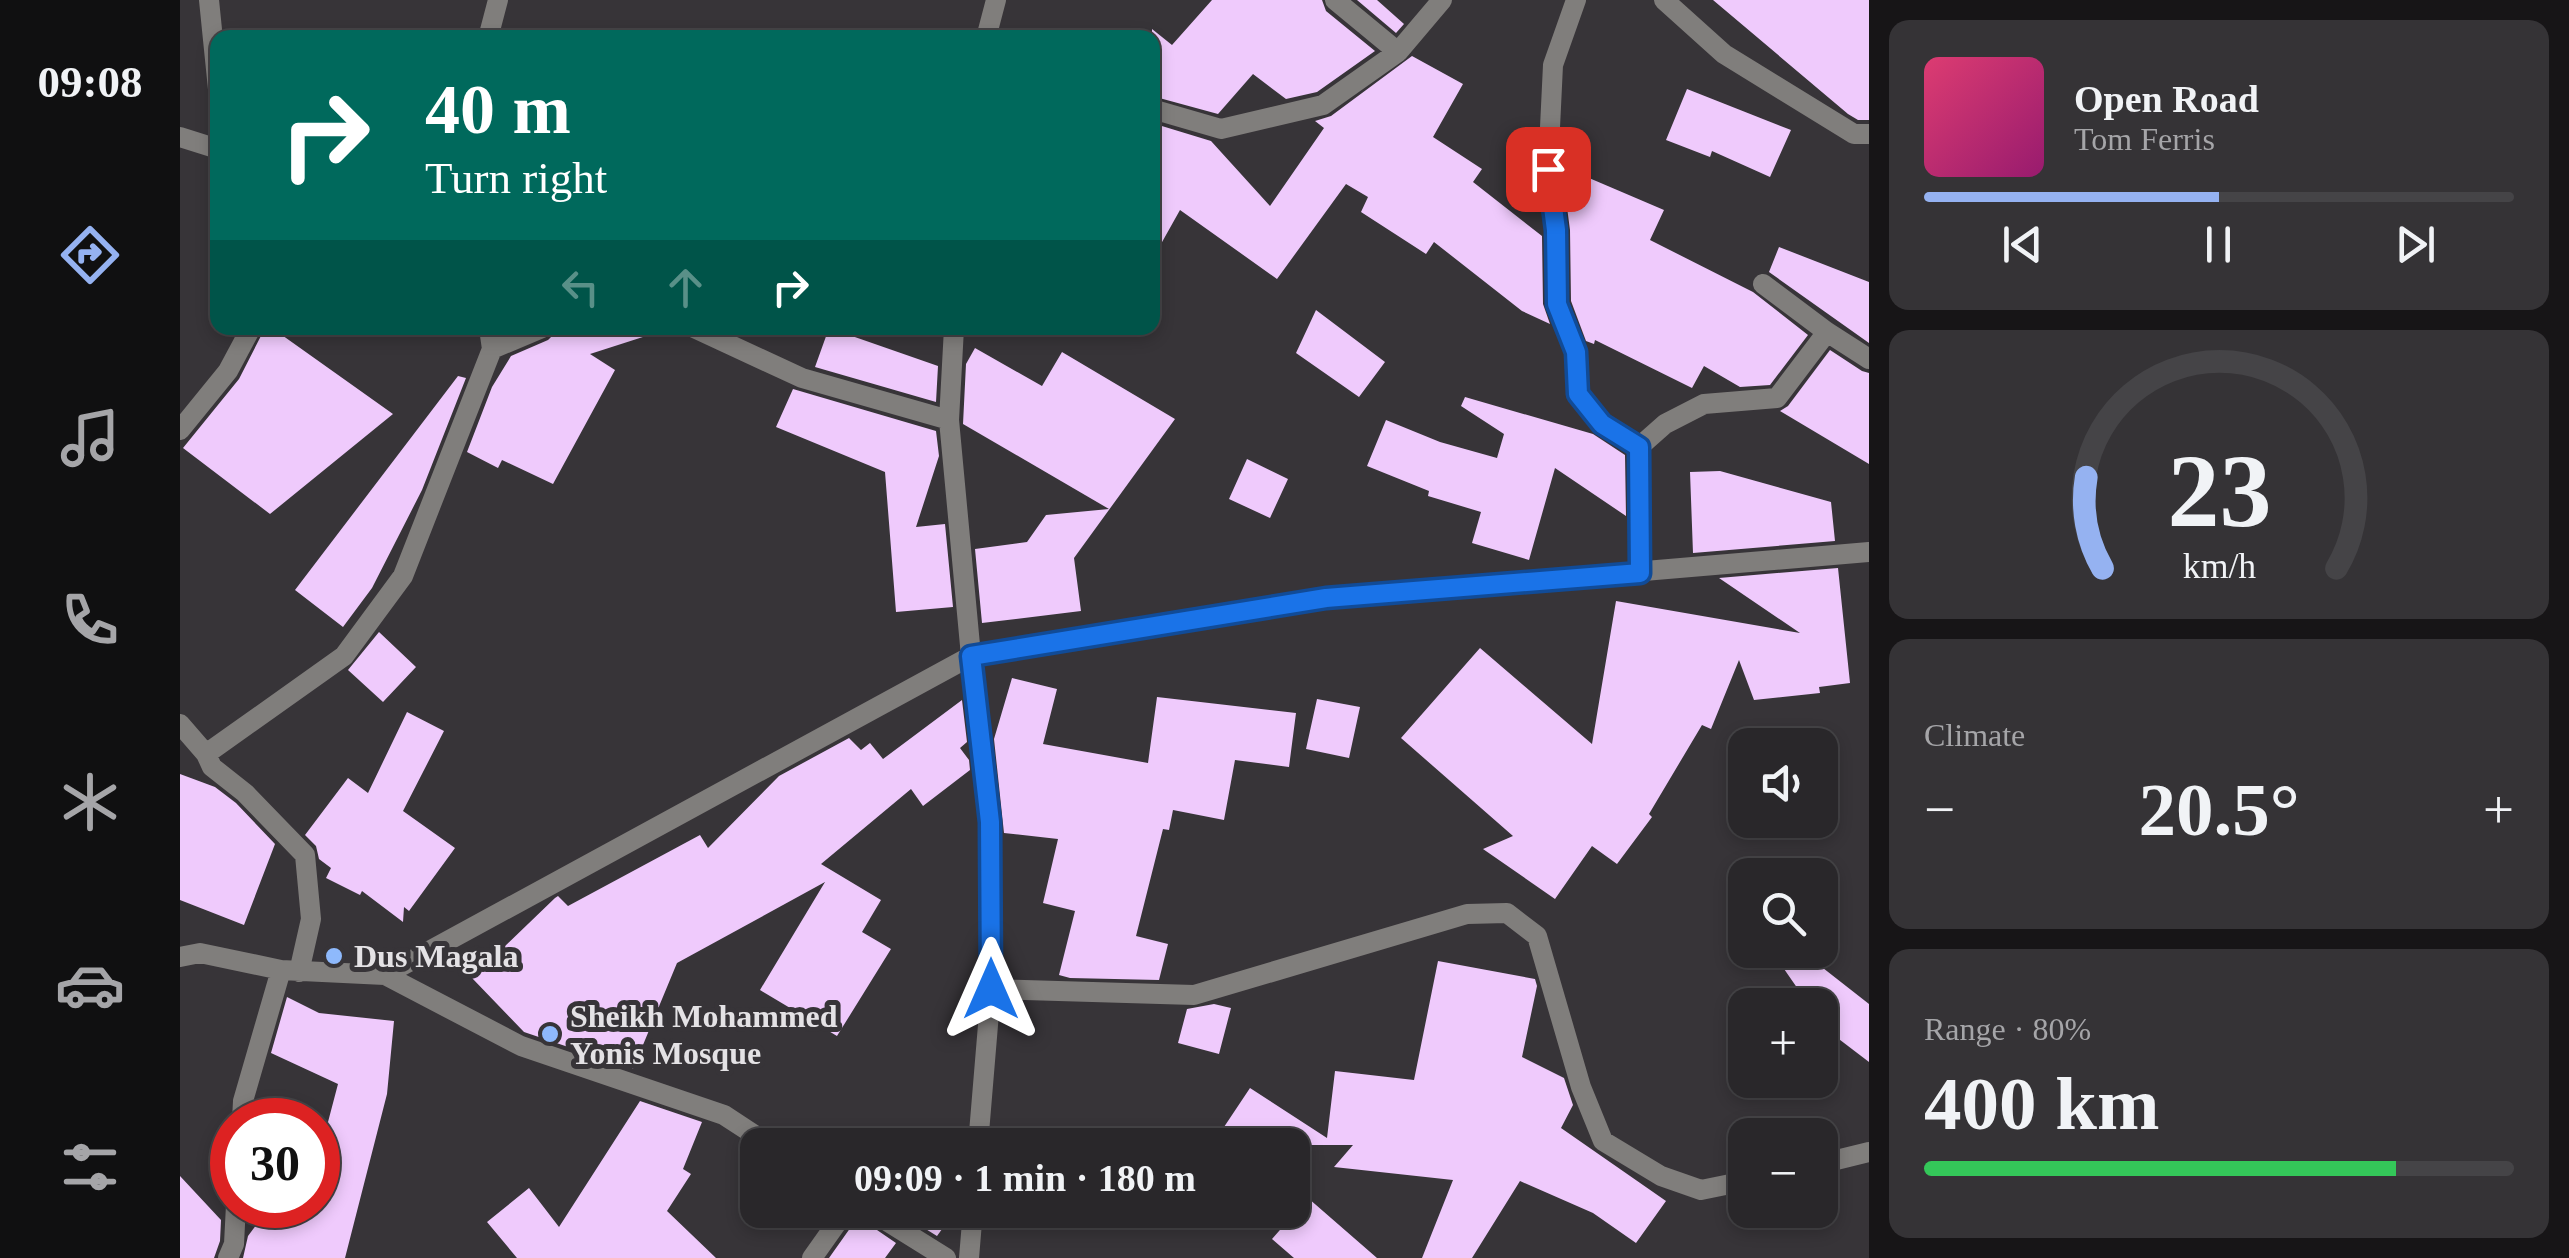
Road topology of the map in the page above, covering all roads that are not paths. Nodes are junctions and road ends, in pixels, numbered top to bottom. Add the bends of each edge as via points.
1 (210, 0) edge
2 (498, 0) edge
3 (996, 0) edge
4 (1334, 0) edge
5 (1442, 0) edge
6 (1576, 0) edge
7 (1664, 0) edge
8 (213, 30) edge
9 (490, 30) edge
10 (988, 30) edge
11 (1398, 52) junction
12 (1160, 111) edge
13 (1869, 134) edge
14 (180, 136) edge
15 (210, 146) edge
16 (1763, 284) dead end
17 (1826, 332) junction
18 (247, 335) edge
19 (709, 335) edge
20 (954, 335) edge
21 (490, 338) edge
22 (1869, 359) edge
23 (949, 420) junction
24 (180, 430) edge
25 (1639, 447) junction
26 (1869, 552) edge
27 (1640, 573) junction
28 (971, 656) junction
29 (180, 724) edge
30 (206, 754) junction
31 (180, 957) edge
32 (290, 971) junction
33 (385, 975) junction
34 (991, 989) junction
35 (245, 1098) edge
36 (744, 1128) edge
37 (979, 1128) edge
38 (1869, 1152) edge
39 (1838, 1160) edge
40 (1728, 1184) edge
41 (235, 1228) edge
42 (833, 1228) edge
43 (898, 1228) edge
44 (972, 1228) edge
45 (228, 1258) edge
46 (812, 1258) edge
47 (946, 1258) edge
48 (969, 1258) edge

1 - 8 street
2 - 9 street
3 - 10 street
4 - 11 street
5 - 11 street
6 - 25 street via 1552,65 1548,169 1557,304 1576,352 1578,394 1602,424
7 - 13 street via 1724,54 1854,134
11 - 12 street via 1323,105 1221,128
14 - 15 street
16 - 17 street
17 - 22 street
17 - 25 street via 1777,398 1704,404
18 - 24 street via 228,371
19 - 23 street via 802,378
20 - 23 street
21 - 30 street via 403,576 344,656
23 - 28 street
25 - 27 street
26 - 27 street
27 - 28 street via 1326,598
28 - 33 street
28 - 34 street via 990,822
29 - 30 street
30 - 32 street via 305,855 311,920
31 - 32 street via 200,953
32 - 33 street
32 - 35 street
33 - 36 street via 521,1046 724,1115
34 - 37 street
34 - 40 street via 1194,995 1467,914 1507,913 1538,936 1603,1141 1660,1176 1701,1190
38 - 39 street
41 - 45 street
42 - 46 street
43 - 47 street
44 - 48 street

